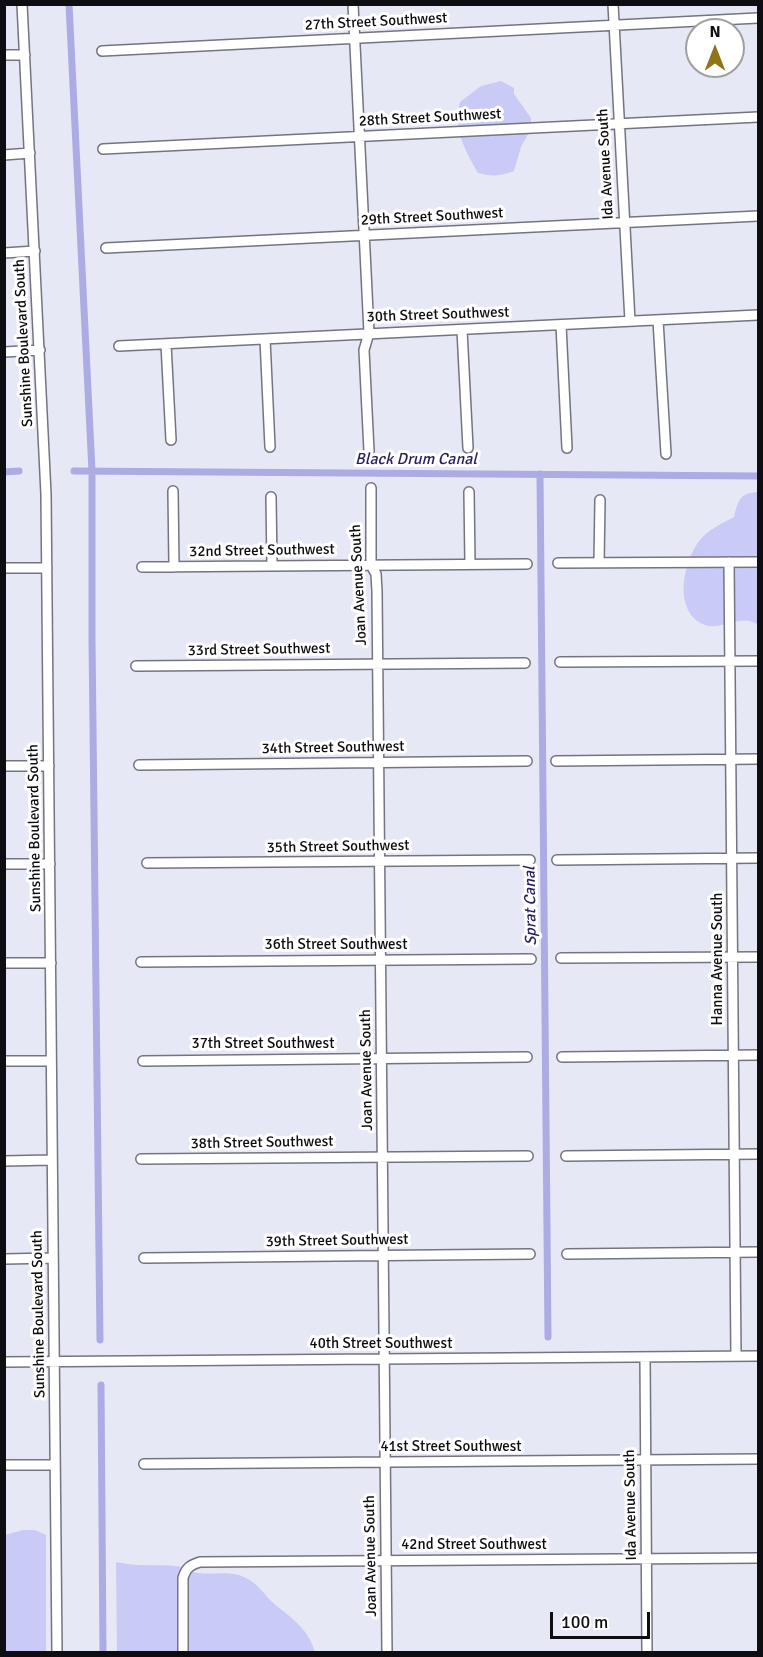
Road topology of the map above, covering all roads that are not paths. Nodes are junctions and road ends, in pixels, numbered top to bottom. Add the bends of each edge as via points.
1 (22, 4) edge
2 (353, 4) edge
3 (613, 4) edge
4 (759, 18) edge
5 (614, 26) junction
6 (354, 38) junction
7 (102, 51) dead end
8 (25, 55) junction
9 (4, 56) edge
10 (759, 117) edge
11 (620, 124) junction
12 (359, 137) junction
13 (103, 149) dead end
14 (30, 153) junction
15 (4, 155) edge
16 (759, 216) edge
17 (624, 223) junction
18 (364, 235) junction
19 (106, 248) dead end
20 (35, 251) junction
21 (4, 253) edge
22 (758, 315) edge
23 (658, 320) junction
24 (630, 321) junction
25 (759, 323) edge
26 (561, 325) junction
27 (462, 330) junction
28 (369, 333) junction
29 (265, 339) junction
30 (166, 344) junction
31 (119, 346) dead end
32 (40, 350) junction
33 (4, 352) edge
34 (171, 440) dead end
35 (270, 447) dead end
36 (468, 448) dead end
37 (567, 448) dead end
38 (369, 451) dead end
39 (666, 454) dead end
40 (370, 488) dead end
41 (173, 491) dead end
42 (469, 492) dead end
43 (272, 497) dead end
44 (600, 500) dead end
45 (729, 562) junction
46 (759, 562) edge
47 (599, 563) junction
48 (470, 564) junction
49 (527, 564) dead end
50 (558, 564) dead end
51 (371, 565) junction
52 (272, 566) junction
53 (142, 567) dead end
54 (174, 567) junction
55 (4, 568) edge
56 (47, 568) junction
57 (730, 661) junction
58 (759, 661) edge
59 (561, 662) dead end
60 (378, 663) junction
61 (525, 663) dead end
62 (136, 666) dead end
63 (731, 759) junction
64 (759, 759) edge
65 (526, 761) dead end
66 (556, 761) dead end
67 (379, 762) junction
68 (139, 765) dead end
69 (4, 766) edge
70 (49, 766) junction
71 (732, 858) junction
72 (759, 858) edge
73 (530, 860) dead end
74 (557, 860) dead end
75 (380, 861) junction
76 (147, 863) dead end
77 (4, 864) edge
78 (50, 864) junction
79 (733, 957) junction
80 (759, 957) edge
81 (531, 958) dead end
82 (561, 958) dead end
83 (381, 960) junction
84 (141, 962) dead end
85 (4, 963) edge
86 (51, 963) junction
87 (734, 1056) junction
88 (759, 1056) edge
89 (527, 1057) dead end
90 (562, 1057) dead end
91 (382, 1058) junction
92 (4, 1061) edge
93 (51, 1061) junction
94 (143, 1061) dead end
95 (759, 1154) edge
96 (735, 1155) junction
97 (528, 1156) dead end
98 (566, 1156) dead end
99 (382, 1157) junction
100 (141, 1159) dead end
101 (52, 1160) junction
102 (4, 1161) edge
103 (759, 1252) edge
104 (736, 1253) junction
105 (530, 1254) dead end
106 (567, 1254) dead end
107 (383, 1256) junction
108 (53, 1258) junction
109 (144, 1258) dead end
110 (4, 1259) edge
111 (736, 1356) junction
112 (759, 1356) edge
113 (645, 1357) junction
114 (384, 1359) junction
115 (4, 1362) edge
116 (54, 1362) junction
117 (759, 1459) edge
118 (645, 1460) junction
119 (385, 1462) junction
120 (144, 1464) dead end
121 (4, 1465) edge
122 (55, 1465) junction
123 (646, 1558) junction
124 (759, 1558) edge
125 (386, 1560) junction
126 (57, 1653) edge
127 (183, 1653) edge
128 (387, 1653) edge
129 (647, 1653) edge

1 - 8 street, Sunshine Boulevard South
2 - 6 street
3 - 5 street, Ida Avenue South
4 - 5 street, 27th Street Southwest
5 - 6 street, 27th Street Southwest
5 - 11 street, Ida Avenue South
6 - 7 street, 27th Street Southwest
6 - 12 street
8 - 9 street
8 - 14 street, Sunshine Boulevard South
10 - 11 street, 28th Street Southwest
11 - 12 street, 28th Street Southwest
11 - 17 street, Ida Avenue South
12 - 13 street, 28th Street Southwest
12 - 18 street
14 - 15 street
14 - 20 street, Sunshine Boulevard South
16 - 17 street, 29th Street Southwest
17 - 18 street, 29th Street Southwest
17 - 24 street, Ida Avenue South
18 - 19 street, 29th Street Southwest
18 - 28 street
20 - 21 street
20 - 32 street, Sunshine Boulevard South
22 - 23 street, 30th Street Southwest
22 - 25 street
23 - 24 street, 30th Street Southwest
23 - 39 street
24 - 26 street, 30th Street Southwest
26 - 27 street, 30th Street Southwest
26 - 37 street
27 - 28 street, 30th Street Southwest
27 - 36 street
28 - 29 street, 30th Street Southwest
28 - 38 street via 364,350
29 - 30 street, 30th Street Southwest
29 - 35 street
30 - 31 street, 30th Street Southwest
30 - 34 street
32 - 33 street
32 - 56 street, Sunshine Boulevard South
40 - 51 street, Joan Avenue South
41 - 54 street
42 - 48 street
43 - 52 street
44 - 47 street
45 - 46 street
45 - 47 street
45 - 57 street, Hanna Avenue South
47 - 50 street
48 - 49 street, 32nd Street Southwest
48 - 51 street, 32nd Street Southwest
51 - 52 street, 32nd Street Southwest
51 - 60 street, Joan Avenue South via 376,574
52 - 54 street, 32nd Street Southwest
53 - 54 street, 32nd Street Southwest
55 - 56 street
56 - 70 street, Sunshine Boulevard South
57 - 58 street
57 - 59 street
57 - 63 street, Hanna Avenue South
60 - 61 street, 33rd Street Southwest
60 - 62 street, 33rd Street Southwest
60 - 67 street, Joan Avenue South
63 - 64 street
63 - 66 street
63 - 71 street, Hanna Avenue South
65 - 67 street, 34th Street Southwest
67 - 68 street, 34th Street Southwest
67 - 75 street, Joan Avenue South
69 - 70 street
70 - 78 street, Sunshine Boulevard South
71 - 72 street
71 - 74 street
71 - 79 street, Hanna Avenue South
73 - 75 street, 35th Street Southwest
75 - 76 street, 35th Street Southwest
75 - 83 street, Joan Avenue South
77 - 78 street
78 - 86 street, Sunshine Boulevard South
79 - 80 street
79 - 82 street
79 - 87 street, Hanna Avenue South
81 - 83 street, 36th Street Southwest
83 - 84 street, 36th Street Southwest
83 - 91 street, Joan Avenue South
85 - 86 street
86 - 93 street, Sunshine Boulevard South
87 - 88 street
87 - 90 street
87 - 96 street, Hanna Avenue South
89 - 91 street, 37th Street Southwest
91 - 94 street, 37th Street Southwest
91 - 99 street, Joan Avenue South
92 - 93 street
93 - 101 street, Sunshine Boulevard South
95 - 96 street
96 - 98 street
96 - 104 street, Hanna Avenue South
97 - 99 street, 38th Street Southwest
99 - 100 street, 38th Street Southwest
99 - 107 street, Joan Avenue South
101 - 102 street
101 - 108 street, Sunshine Boulevard South
103 - 104 street
104 - 106 street
104 - 111 street, Hanna Avenue South
105 - 107 street, 39th Street Southwest
107 - 109 street, 39th Street Southwest
107 - 114 street, Joan Avenue South
108 - 110 street
108 - 116 street, Sunshine Boulevard South
111 - 112 street, 40th Street Southwest
111 - 113 street, 40th Street Southwest
113 - 114 street, 40th Street Southwest
113 - 118 street, Ida Avenue South
114 - 116 street, 40th Street Southwest
114 - 119 street, Joan Avenue South
115 - 116 street, 40th Street Southwest
116 - 122 street, Sunshine Boulevard South
117 - 118 street, 41st Street Southwest
118 - 119 street, 41st Street Southwest
118 - 123 street, Ida Avenue South
119 - 120 street, 41st Street Southwest
119 - 125 street, Joan Avenue South
121 - 122 street
122 - 126 street, Sunshine Boulevard South
123 - 124 street, 42nd Street Southwest
123 - 125 street, 42nd Street Southwest
123 - 129 street, Ida Avenue South
125 - 127 street, 42nd Street Southwest via 191,1565 183,1578
125 - 128 street, Joan Avenue South

